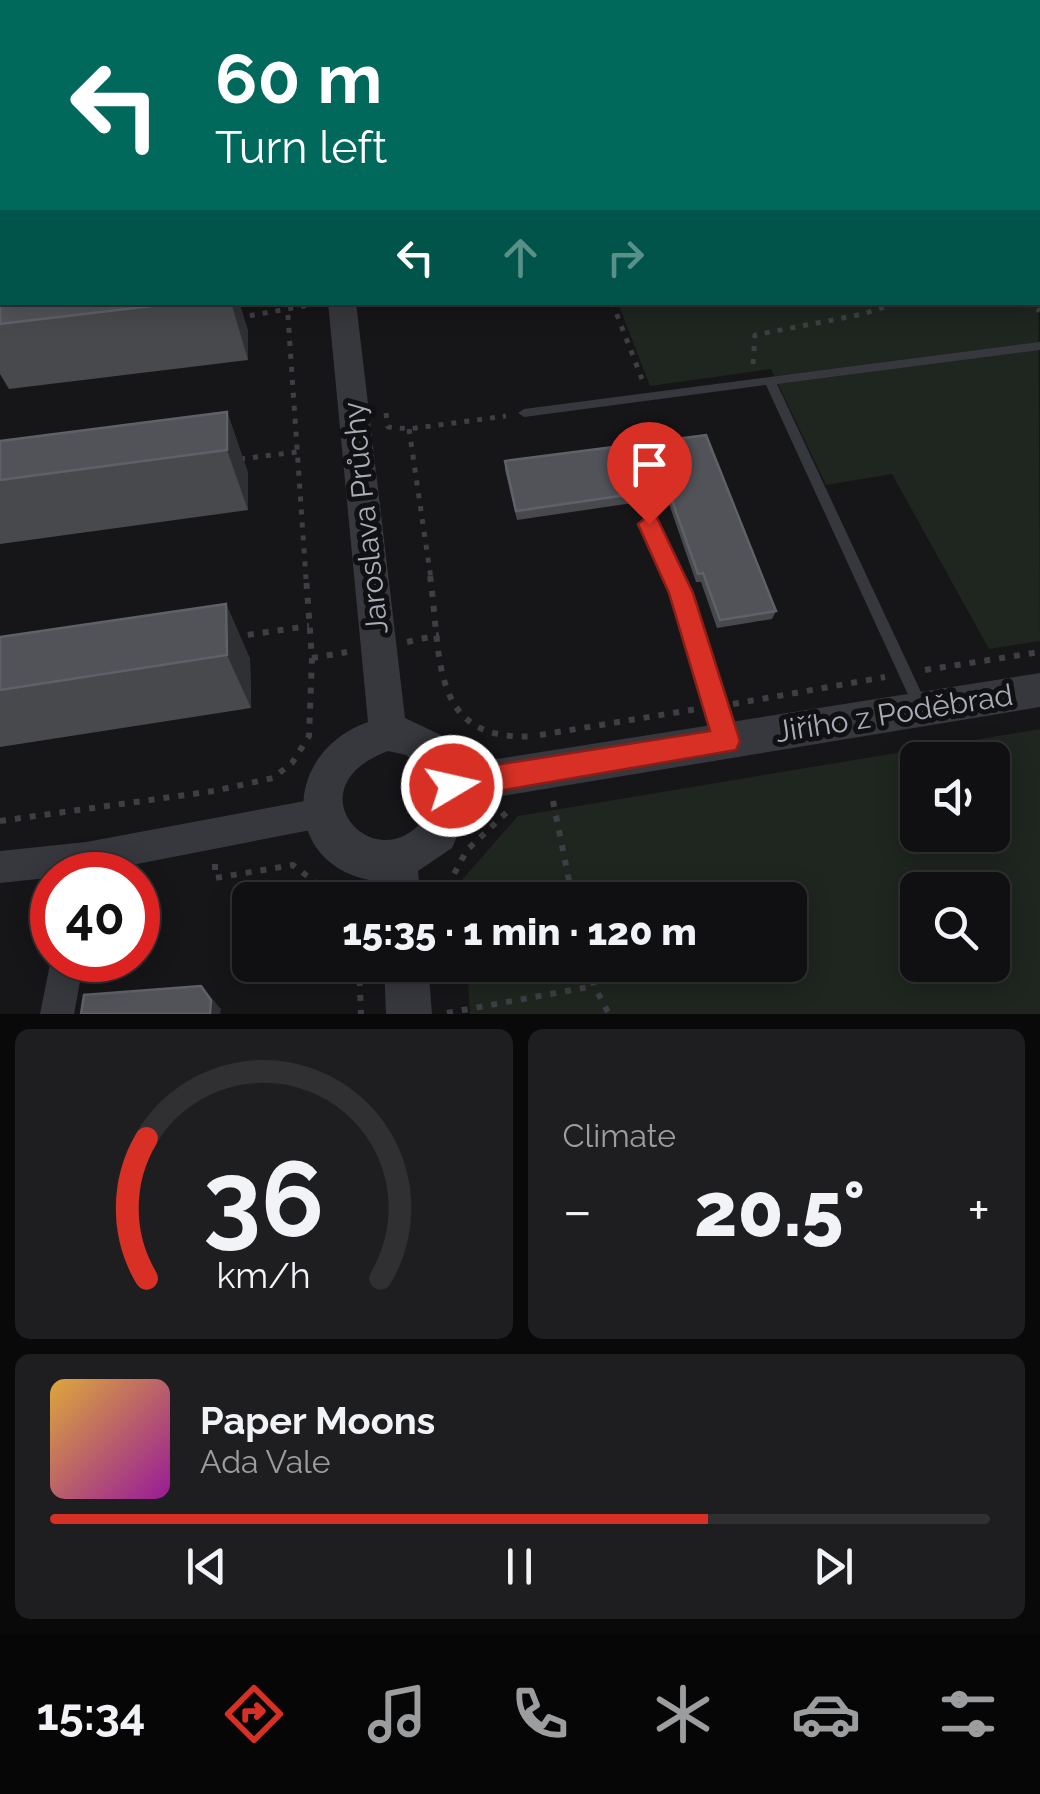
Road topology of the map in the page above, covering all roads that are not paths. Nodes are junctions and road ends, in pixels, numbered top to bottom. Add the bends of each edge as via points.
1 (342, 305) edge
2 (1040, 346) edge
3 (770, 380) junction
4 (524, 414) road end
5 (649, 524) dead end
6 (1040, 690) edge
7 (922, 709) junction
8 (388, 733) junction
9 (726, 741) junction
10 (452, 786) junction
11 (321, 813) junction
12 (140, 852) edge
13 (0, 867) edge
14 (30, 867) edge
15 (398, 880) edge
16 (63, 982) edge
17 (407, 982) edge
18 (57, 1014) edge
19 (409, 1014) edge

1 - 8 street, Jaroslava Průchy
2 - 3 lane
3 - 4 lane
3 - 7 lane
5 - 9 lane via 681,593
6 - 7 street, Jiřího z Poděbrad
7 - 9 street, Jiřího z Poděbrad
8 - 10 street via 406,734 438,752
8 - 11 street via 336,758 326,775
9 - 10 street, Jiřího z Poděbrad
10 - 15 street via 452,804 433,840
11 - 12 street
11 - 15 street via 340,846 376,861
13 - 14 street
16 - 18 street
17 - 19 street

